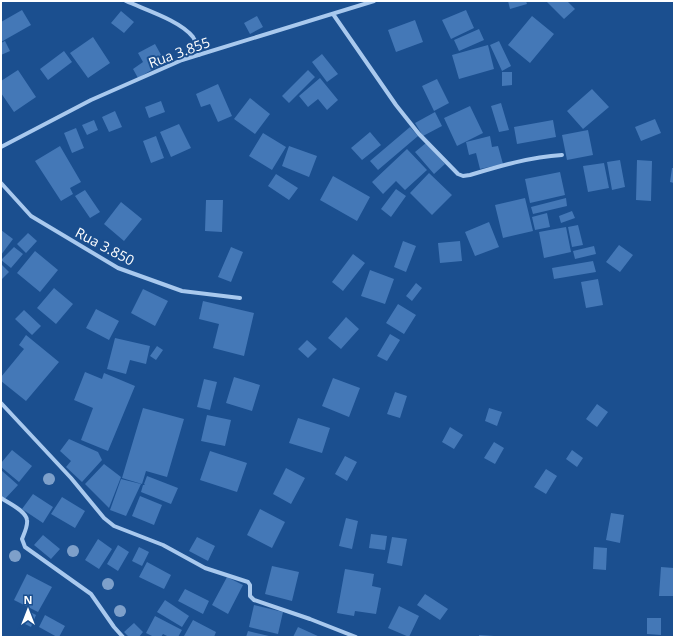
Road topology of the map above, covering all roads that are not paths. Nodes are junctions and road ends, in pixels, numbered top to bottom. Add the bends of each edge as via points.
1 (126, 1) edge
2 (374, 1) edge
3 (333, 14) junction
4 (199, 55) junction
5 (1, 147) edge
6 (562, 155) dead end
7 (1, 183) edge
8 (240, 298) dead end
9 (1, 403) edge
10 (1, 498) edge
11 (123, 637) edge
12 (356, 637) edge

1 - 4 street via 182,26 193,37
2 - 3 street, Rua 3.855
3 - 4 street, Rua 3.855
3 - 6 street via 396,105 419,134 458,174 470,175 516,162
4 - 5 street, Rua 3.855 via 91,100
7 - 8 street, Rua 3.850 via 31,216 118,268 182,291
9 - 12 street via 114,526 163,545 205,568 248,582 250,596 254,600
10 - 11 street via 25,514 27,524 22,539 25,547 91,594

